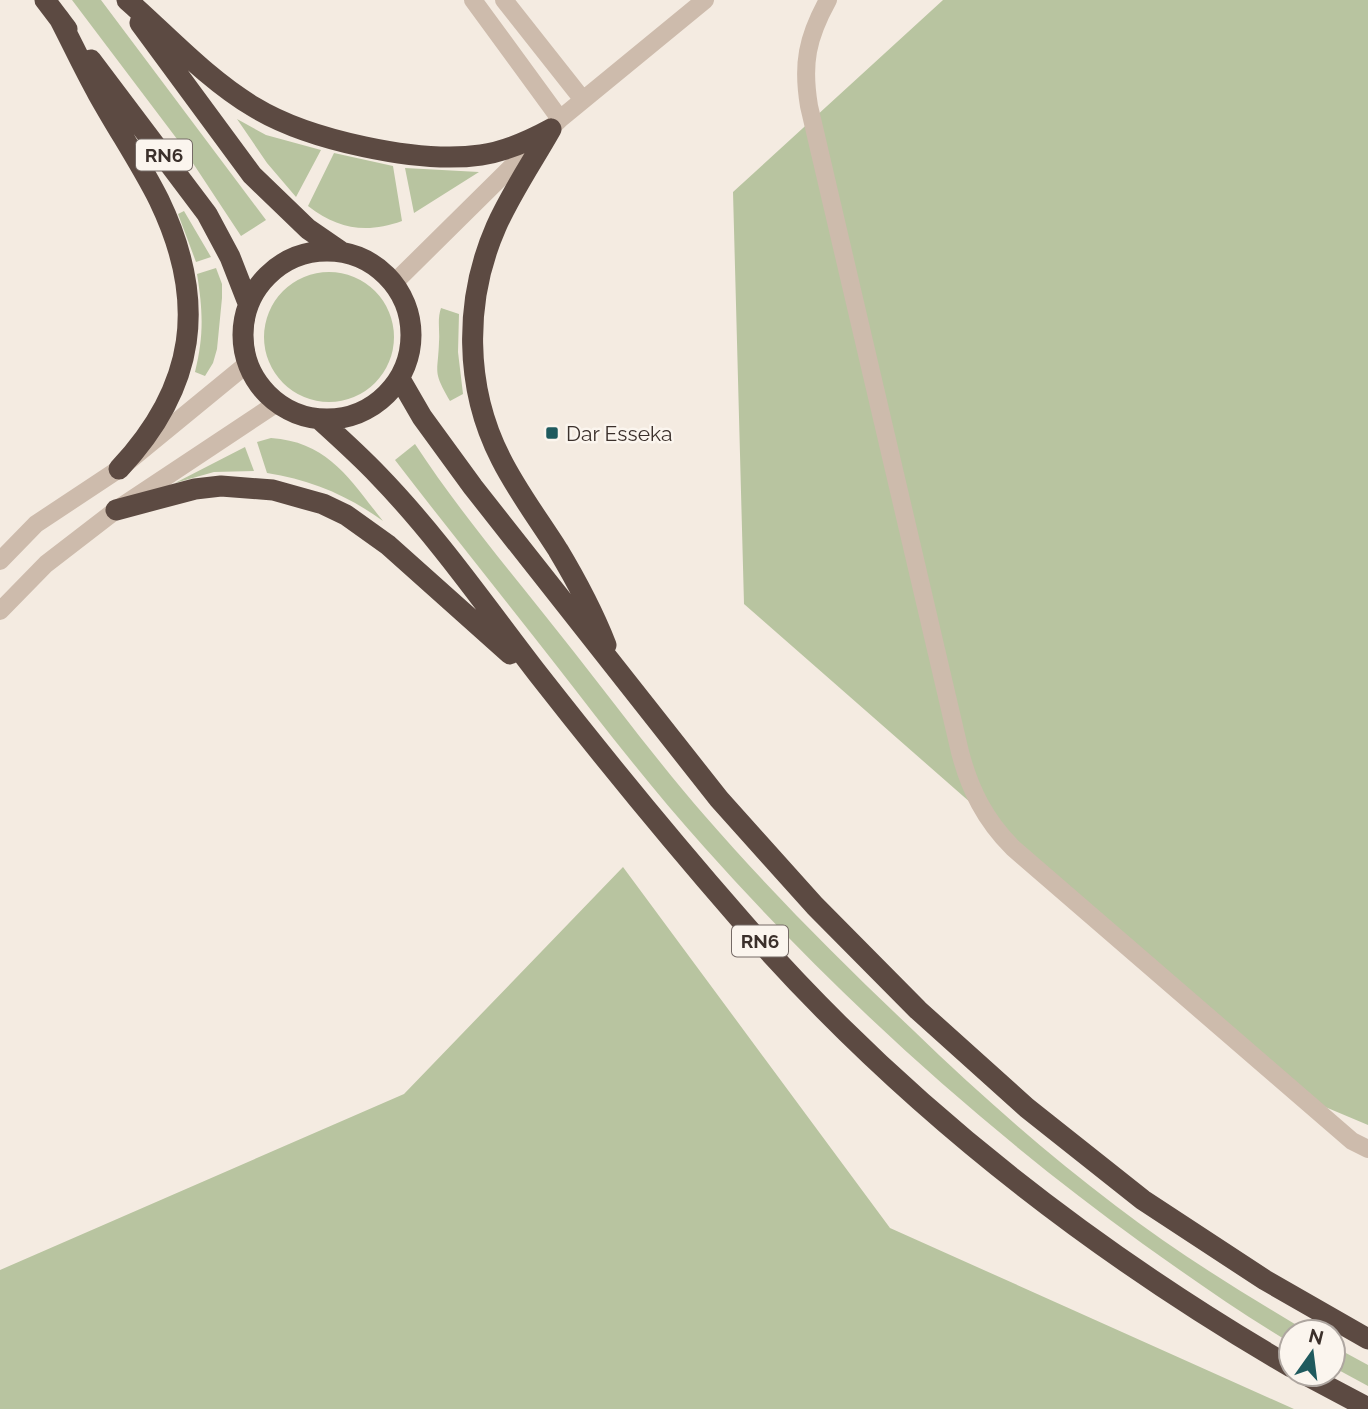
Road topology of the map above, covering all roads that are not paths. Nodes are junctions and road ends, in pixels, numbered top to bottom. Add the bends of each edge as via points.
1 (45, 0) edge
2 (125, 0) edge
3 (473, 0) edge
4 (504, 0) edge
5 (705, 0) edge
6 (828, 0) edge
7 (59, 18) junction
8 (583, 100) junction
9 (555, 124) junction
10 (340, 251) junction
11 (394, 283) junction
12 (248, 303) junction
13 (247, 364) junction
14 (400, 379) junction
15 (277, 403) junction
16 (319, 419) junction
17 (119, 469) junction
18 (116, 510) junction
19 (36, 524) junction
20 (0, 545) edge
21 (0, 562) edge
22 (0, 611) edge
23 (618, 673) junction
24 (550, 690) junction
25 (1368, 1149) edge
26 (1368, 1339) edge
27 (1277, 1359) edge
28 (1330, 1388) edge
29 (1368, 1408) edge

1 - 7 highway, RN6
2 - 9 highway via 233,94 303,130 405,153 463,157 509,148
2 - 10 highway, RN6 via 252,175 308,229
3 - 9 street
4 - 8 street
5 - 8 street
6 - 25 street via 806,58 807,97 960,752 977,802 1013,848 1352,1141
7 - 12 highway, RN6 via 193,193 219,235
7 - 17 highway via 159,201 186,273 190,305 181,369 155,425
8 - 9 street
9 - 11 street
9 - 23 highway via 497,225 484,257 472,325 473,360 481,405 501,459 581,590
10 - 11 highway, RN6 via 379,268
10 - 12 highway via 312,252 285,262 270,272
11 - 14 highway, RN6 via 412,330 410,356
12 - 13 highway, RN6 via 243,323
13 - 15 highway, RN6 via 264,392
13 - 17 street
14 - 16 highway via 365,411
14 - 23 highway via 460,470
15 - 16 highway, RN6
15 - 18 street
16 - 24 highway, RN6 via 407,507
17 - 19 street
18 - 22 street via 46,564
18 - 24 highway via 221,486 273,490 323,504 388,545
19 - 20 street
19 - 21 street
23 - 26 highway via 719,799 815,906 918,1010 1027,1108 1143,1200 1265,1280
24 - 27 highway, RN6 via 740,919 886,1070 1047,1206 1133,1268
28 - 29 highway

